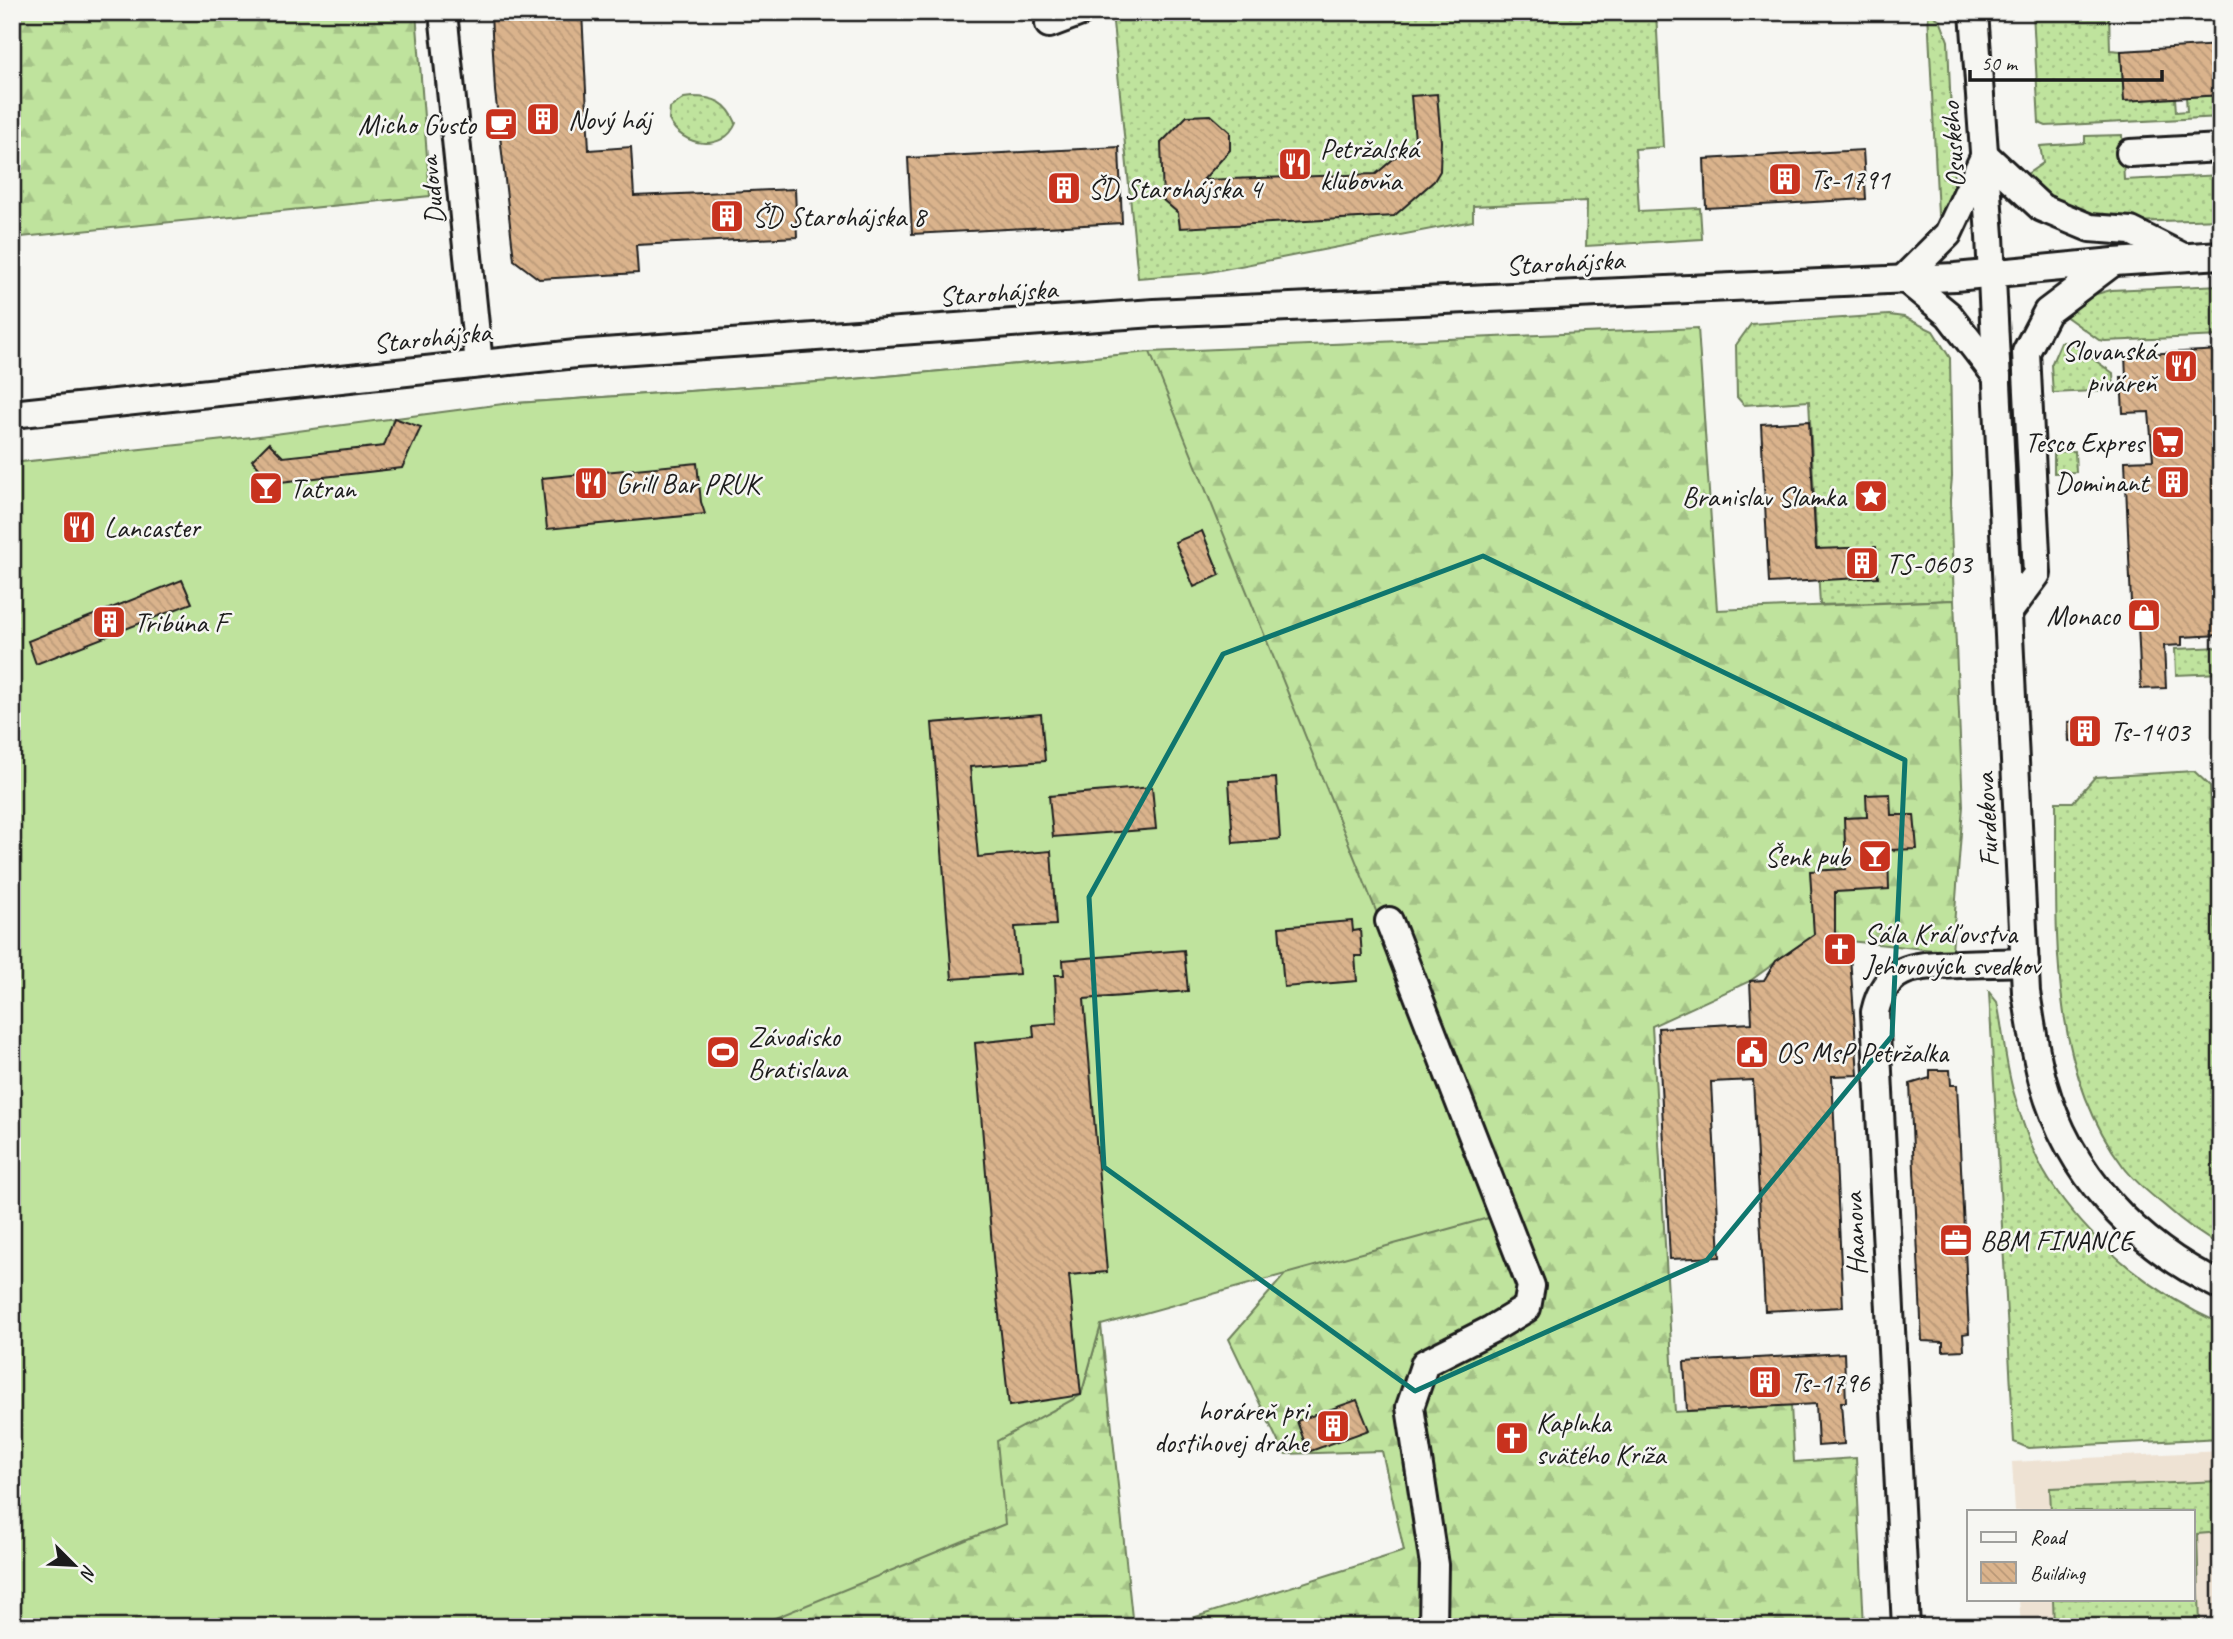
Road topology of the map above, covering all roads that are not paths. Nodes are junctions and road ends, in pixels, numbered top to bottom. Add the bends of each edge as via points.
1 (443, 12) edge
2 (1081, 12) edge
3 (1974, 12) edge
4 (1049, 24) dead end
5 (2221, 148) edge
6 (2130, 153) dead end
7 (1984, 155) junction
8 (2221, 255) edge
9 (2185, 258) junction
10 (2114, 262) junction
11 (1992, 274) junction
12 (1904, 278) junction
13 (479, 364) junction
14 (1997, 377) junction
15 (12, 414) edge
16 (2008, 613) junction
17 (1389, 921) dead end
18 (2025, 962) junction
19 (2221, 1286) edge
20 (1433, 1627) edge
21 (1906, 1627) edge

1 - 13 street, Dudova
2 - 4 street
3 - 7 street, Osuského
5 - 6 street
7 - 9 street via 2042,208 2090,228 2131,231
7 - 11 street, Osuského
7 - 12 street via 1948,234
8 - 9 street, Starohájska
9 - 10 street, Starohájska
10 - 11 street, Starohájska
10 - 16 street via 2047,312 2026,352 2037,574
11 - 12 street, Starohájska
11 - 14 street, Furdekova
12 - 13 street, Starohájska via 1166,312
12 - 14 street via 1950,315
13 - 15 street, Starohájska
14 - 16 street, Furdekova
16 - 18 street, Furdekova
17 - 20 street via 1531,1286 1527,1308 1424,1363 1410,1407 1434,1565
18 - 19 street, Furdekova via 2031,1024 2044,1085 2080,1165 2112,1208 2144,1238
18 - 21 street, Haanova via 1915,965 1886,986 1875,1012

